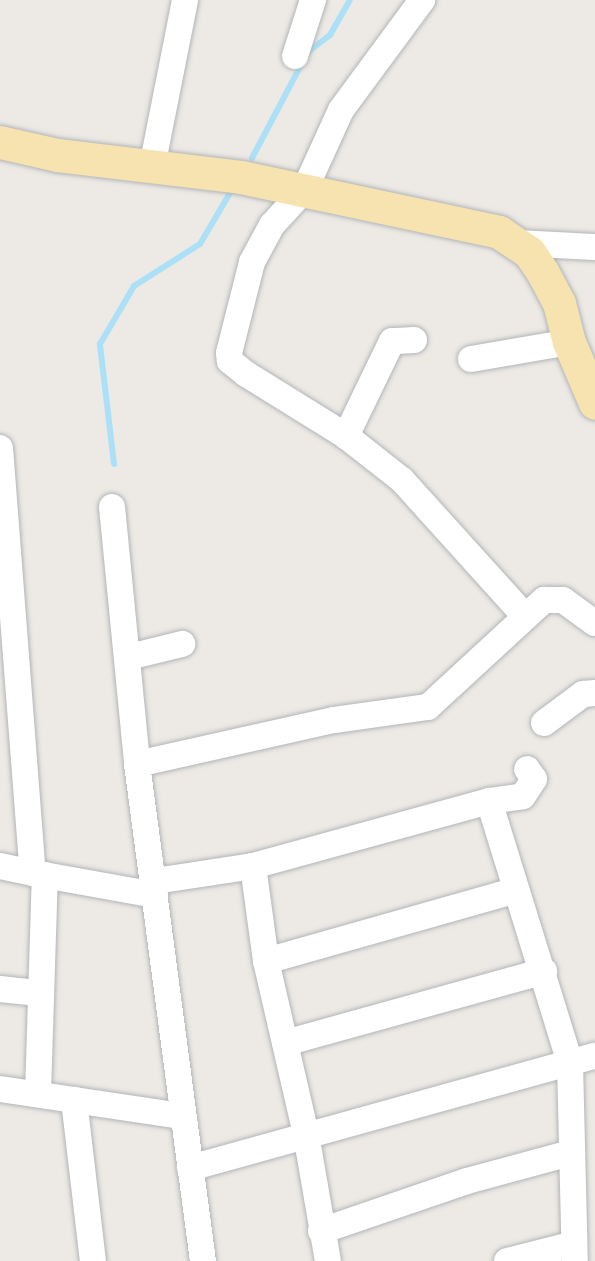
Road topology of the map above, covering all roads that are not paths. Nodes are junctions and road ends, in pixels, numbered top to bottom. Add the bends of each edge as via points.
1 (185, 0) edge
2 (313, 0) edge
3 (422, 0) edge
4 (295, 55) dead end
5 (0, 142) edge
6 (152, 167) junction
7 (305, 189) junction
8 (516, 243) junction
9 (595, 247) edge
10 (414, 340) dead end
11 (569, 342) junction
12 (471, 359) dead end
13 (595, 403) edge
14 (345, 436) junction
15 (0, 448) edge
16 (112, 508) dead end
17 (4, 540) edge
18 (525, 616) junction
19 (595, 624) edge
20 (181, 644) dead end
21 (9, 648) edge
22 (129, 657) junction
23 (595, 693) edge
24 (544, 723) dead end
25 (12, 757) edge
26 (138, 764) junction
27 (527, 769) dead end
28 (489, 801) junction
29 (0, 866) edge
30 (253, 866) junction
31 (39, 874) junction
32 (155, 888) junction
33 (514, 891) junction
34 (266, 961) junction
35 (544, 971) junction
36 (0, 989) edge
37 (38, 993) junction
38 (285, 1043) junction
39 (595, 1056) edge
40 (570, 1063) junction
41 (0, 1089) edge
42 (38, 1094) junction
43 (74, 1100) junction
44 (181, 1116) junction
45 (306, 1134) junction
46 (570, 1153) junction
47 (190, 1168) junction
48 (321, 1231) junction
49 (574, 1252) edge
50 (93, 1261) edge
51 (203, 1261) edge
52 (328, 1261) edge
53 (507, 1261) edge

1 - 6 street
2 - 4 street
3 - 7 street via 341,110
5 - 6 main road
6 - 7 main road
7 - 8 main road via 478,225
7 - 14 street via 272,225 252,262 230,361
8 - 9 street
8 - 11 main road via 529,252 559,303
10 - 14 street via 392,341
11 - 12 street
11 - 13 main road
14 - 18 street via 402,480
15 - 17 street
16 - 22 street
17 - 21 street
18 - 19 street via 554,597
18 - 26 street via 428,707 334,720
20 - 22 street
21 - 25 street
22 - 26 street
23 - 24 street via 583,694
25 - 31 street
26 - 32 street
27 - 28 street via 534,779 523,796
28 - 30 street
28 - 33 street
29 - 31 street
30 - 32 street
30 - 34 street
31 - 32 street
31 - 37 street
32 - 44 street
33 - 34 street
33 - 35 street
34 - 38 street
35 - 38 street
35 - 40 street
36 - 37 street
37 - 42 street
38 - 45 street
39 - 40 street
40 - 45 street
40 - 46 street
41 - 42 street
42 - 43 street
43 - 44 street
43 - 50 street
44 - 47 street
45 - 47 street
45 - 48 street
46 - 48 street
46 - 49 street
47 - 51 street
48 - 52 street
49 - 53 street

